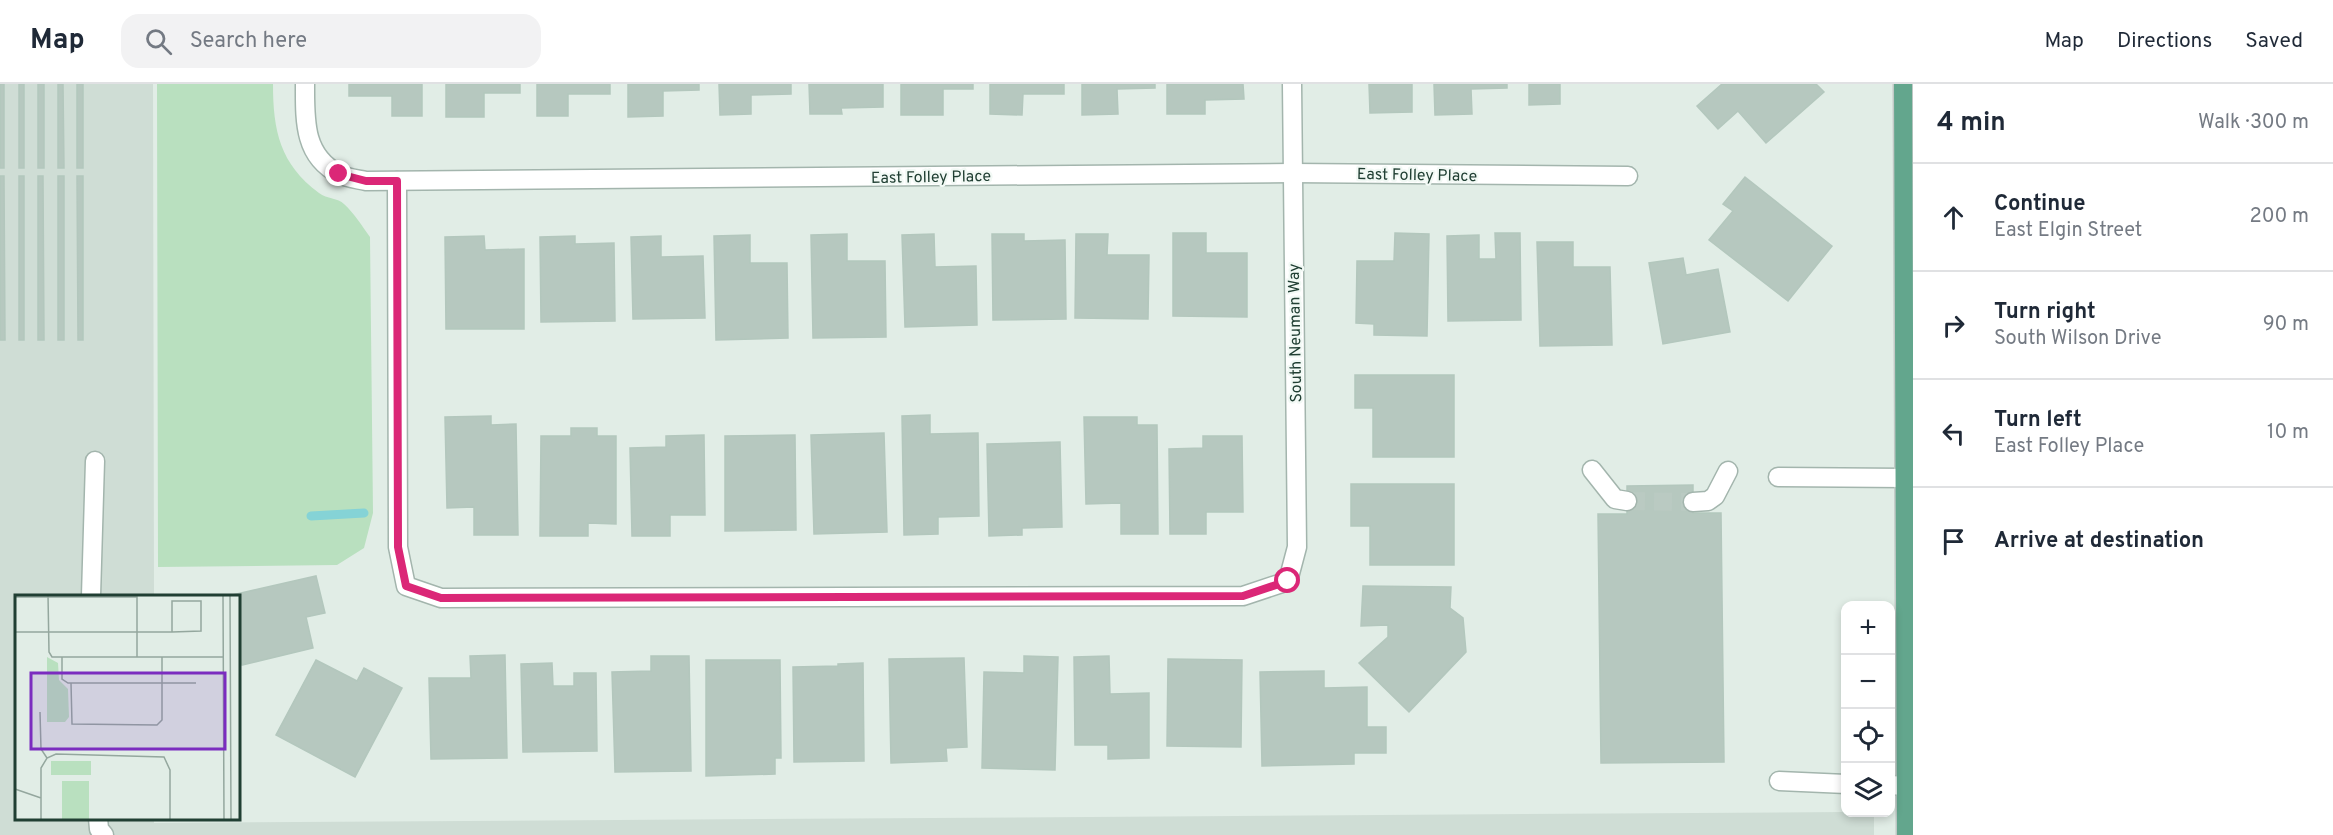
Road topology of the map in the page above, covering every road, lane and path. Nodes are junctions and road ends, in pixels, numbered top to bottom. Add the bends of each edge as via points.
1 (304, 84) edge
2 (1292, 84) edge
3 (1904, 84) edge
4 (1292, 173) junction
5 (1628, 176) dead end
6 (397, 181) junction
7 (95, 462) dead end
8 (1592, 470) dead end
9 (1728, 471) dead end
10 (1778, 477) dead end
11 (1905, 478) junction
12 (1628, 501) tunnel mouth
13 (1693, 502) tunnel mouth
14 (91, 595) edge
15 (1779, 781) dead end
16 (1841, 783) edge
17 (1898, 786) edge
18 (98, 820) edge
19 (104, 835) edge
20 (1906, 835) edge

1 - 6 street, East Folley Place via 307,135 318,160 339,174 366,181
2 - 4 street, South Neuman Way
3 - 11 main road
4 - 5 street, East Folley Place
4 - 6 street, East Folley Place
4 - 6 street, South Neuman Way via 1297,547 1288,581 1243,596 1219,597 441,598 406,586 398,547
7 - 14 street
8 - 12 street via 1616,499
9 - 13 street via 1715,496
10 - 11 street
11 - 17 main road
15 - 16 street
17 - 20 main road
18 - 19 street

